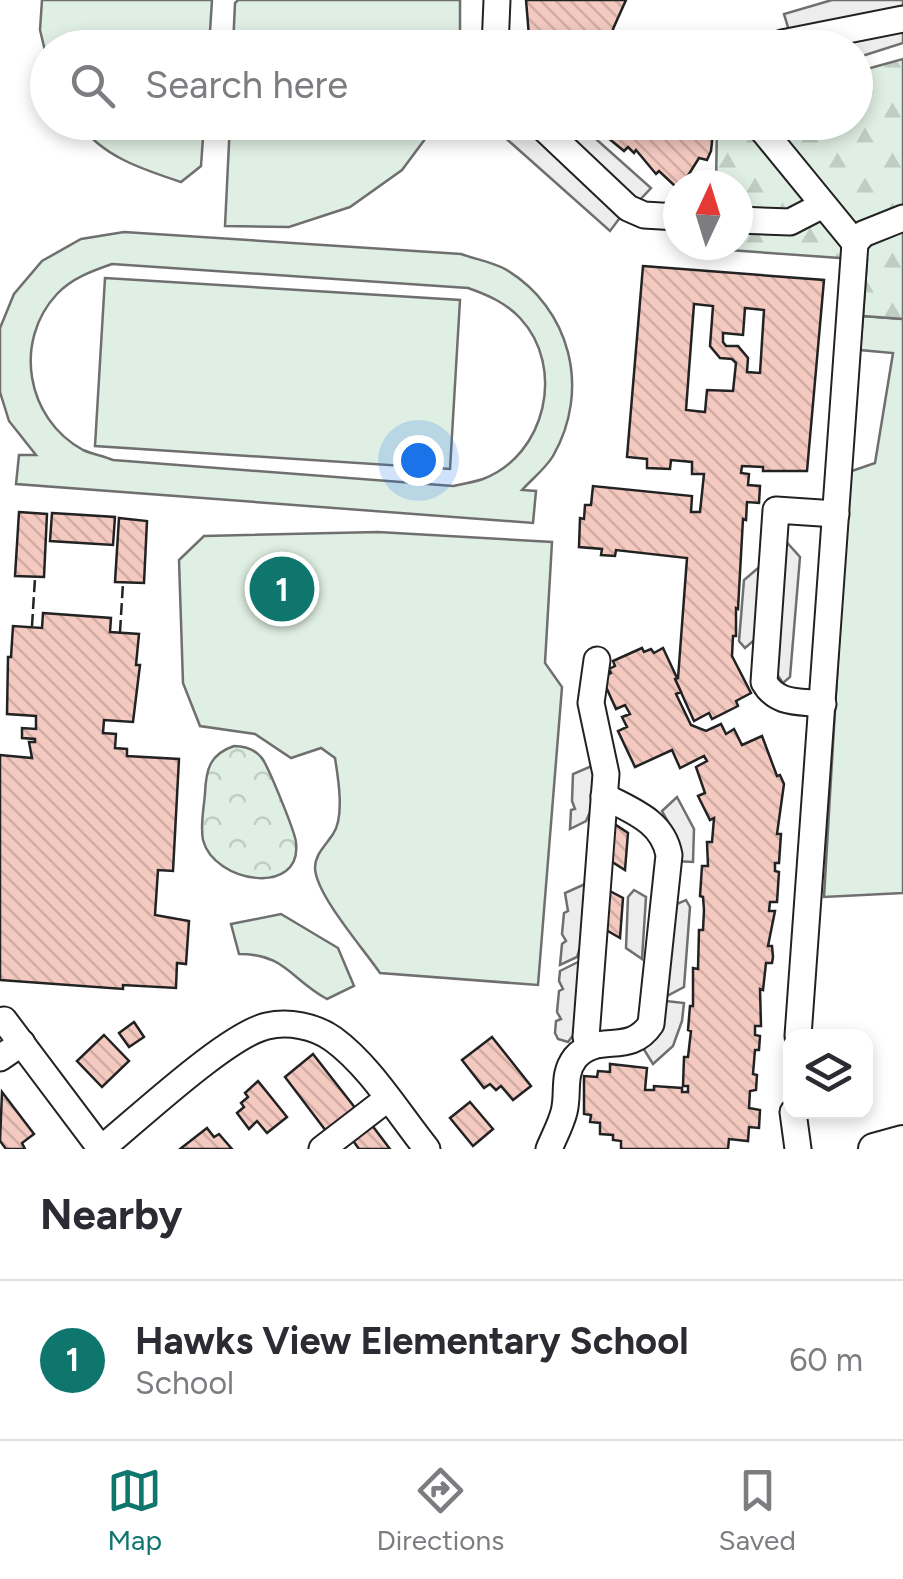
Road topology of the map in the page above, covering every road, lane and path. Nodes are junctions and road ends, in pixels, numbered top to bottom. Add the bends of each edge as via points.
1 (497, 0) edge
2 (903, 20) edge
3 (495, 30) edge
4 (850, 30) edge
5 (557, 140) edge
6 (771, 140) edge
7 (823, 205) junction
8 (663, 216) edge
9 (903, 218) edge
10 (753, 221) edge
11 (855, 243) junction
12 (836, 514) junction
13 (596, 660) dead end
14 (822, 704) junction
15 (604, 796) junction
16 (4, 1020) dead end
17 (799, 1029) edge
18 (22, 1043) junction
19 (591, 1044) junction
20 (0, 1058) edge
21 (387, 1099) junction
22 (794, 1119) edge
23 (903, 1141) edge
24 (101, 1149) edge
25 (322, 1149) edge
26 (427, 1149) edge
27 (548, 1149) edge
28 (798, 1149) edge
29 (874, 1149) edge

1 - 3 street
2 - 4 street
5 - 8 street via 628,208
6 - 7 street
7 - 10 street via 790,222
7 - 11 street
9 - 11 street
11 - 12 street
12 - 14 street
12 - 14 street via 776,510 764,682 784,701
13 - 15 street via 591,703 606,774
14 - 17 street
15 - 19 street via 586,1037
15 - 19 street via 654,823 669,855 651,1024 634,1041
16 - 18 street
18 - 20 street
18 - 24 street
19 - 27 street via 566,1074 564,1112
21 - 24 street via 329,1036 268,1026 229,1045
21 - 25 street
21 - 26 street
22 - 28 street
23 - 29 main road

